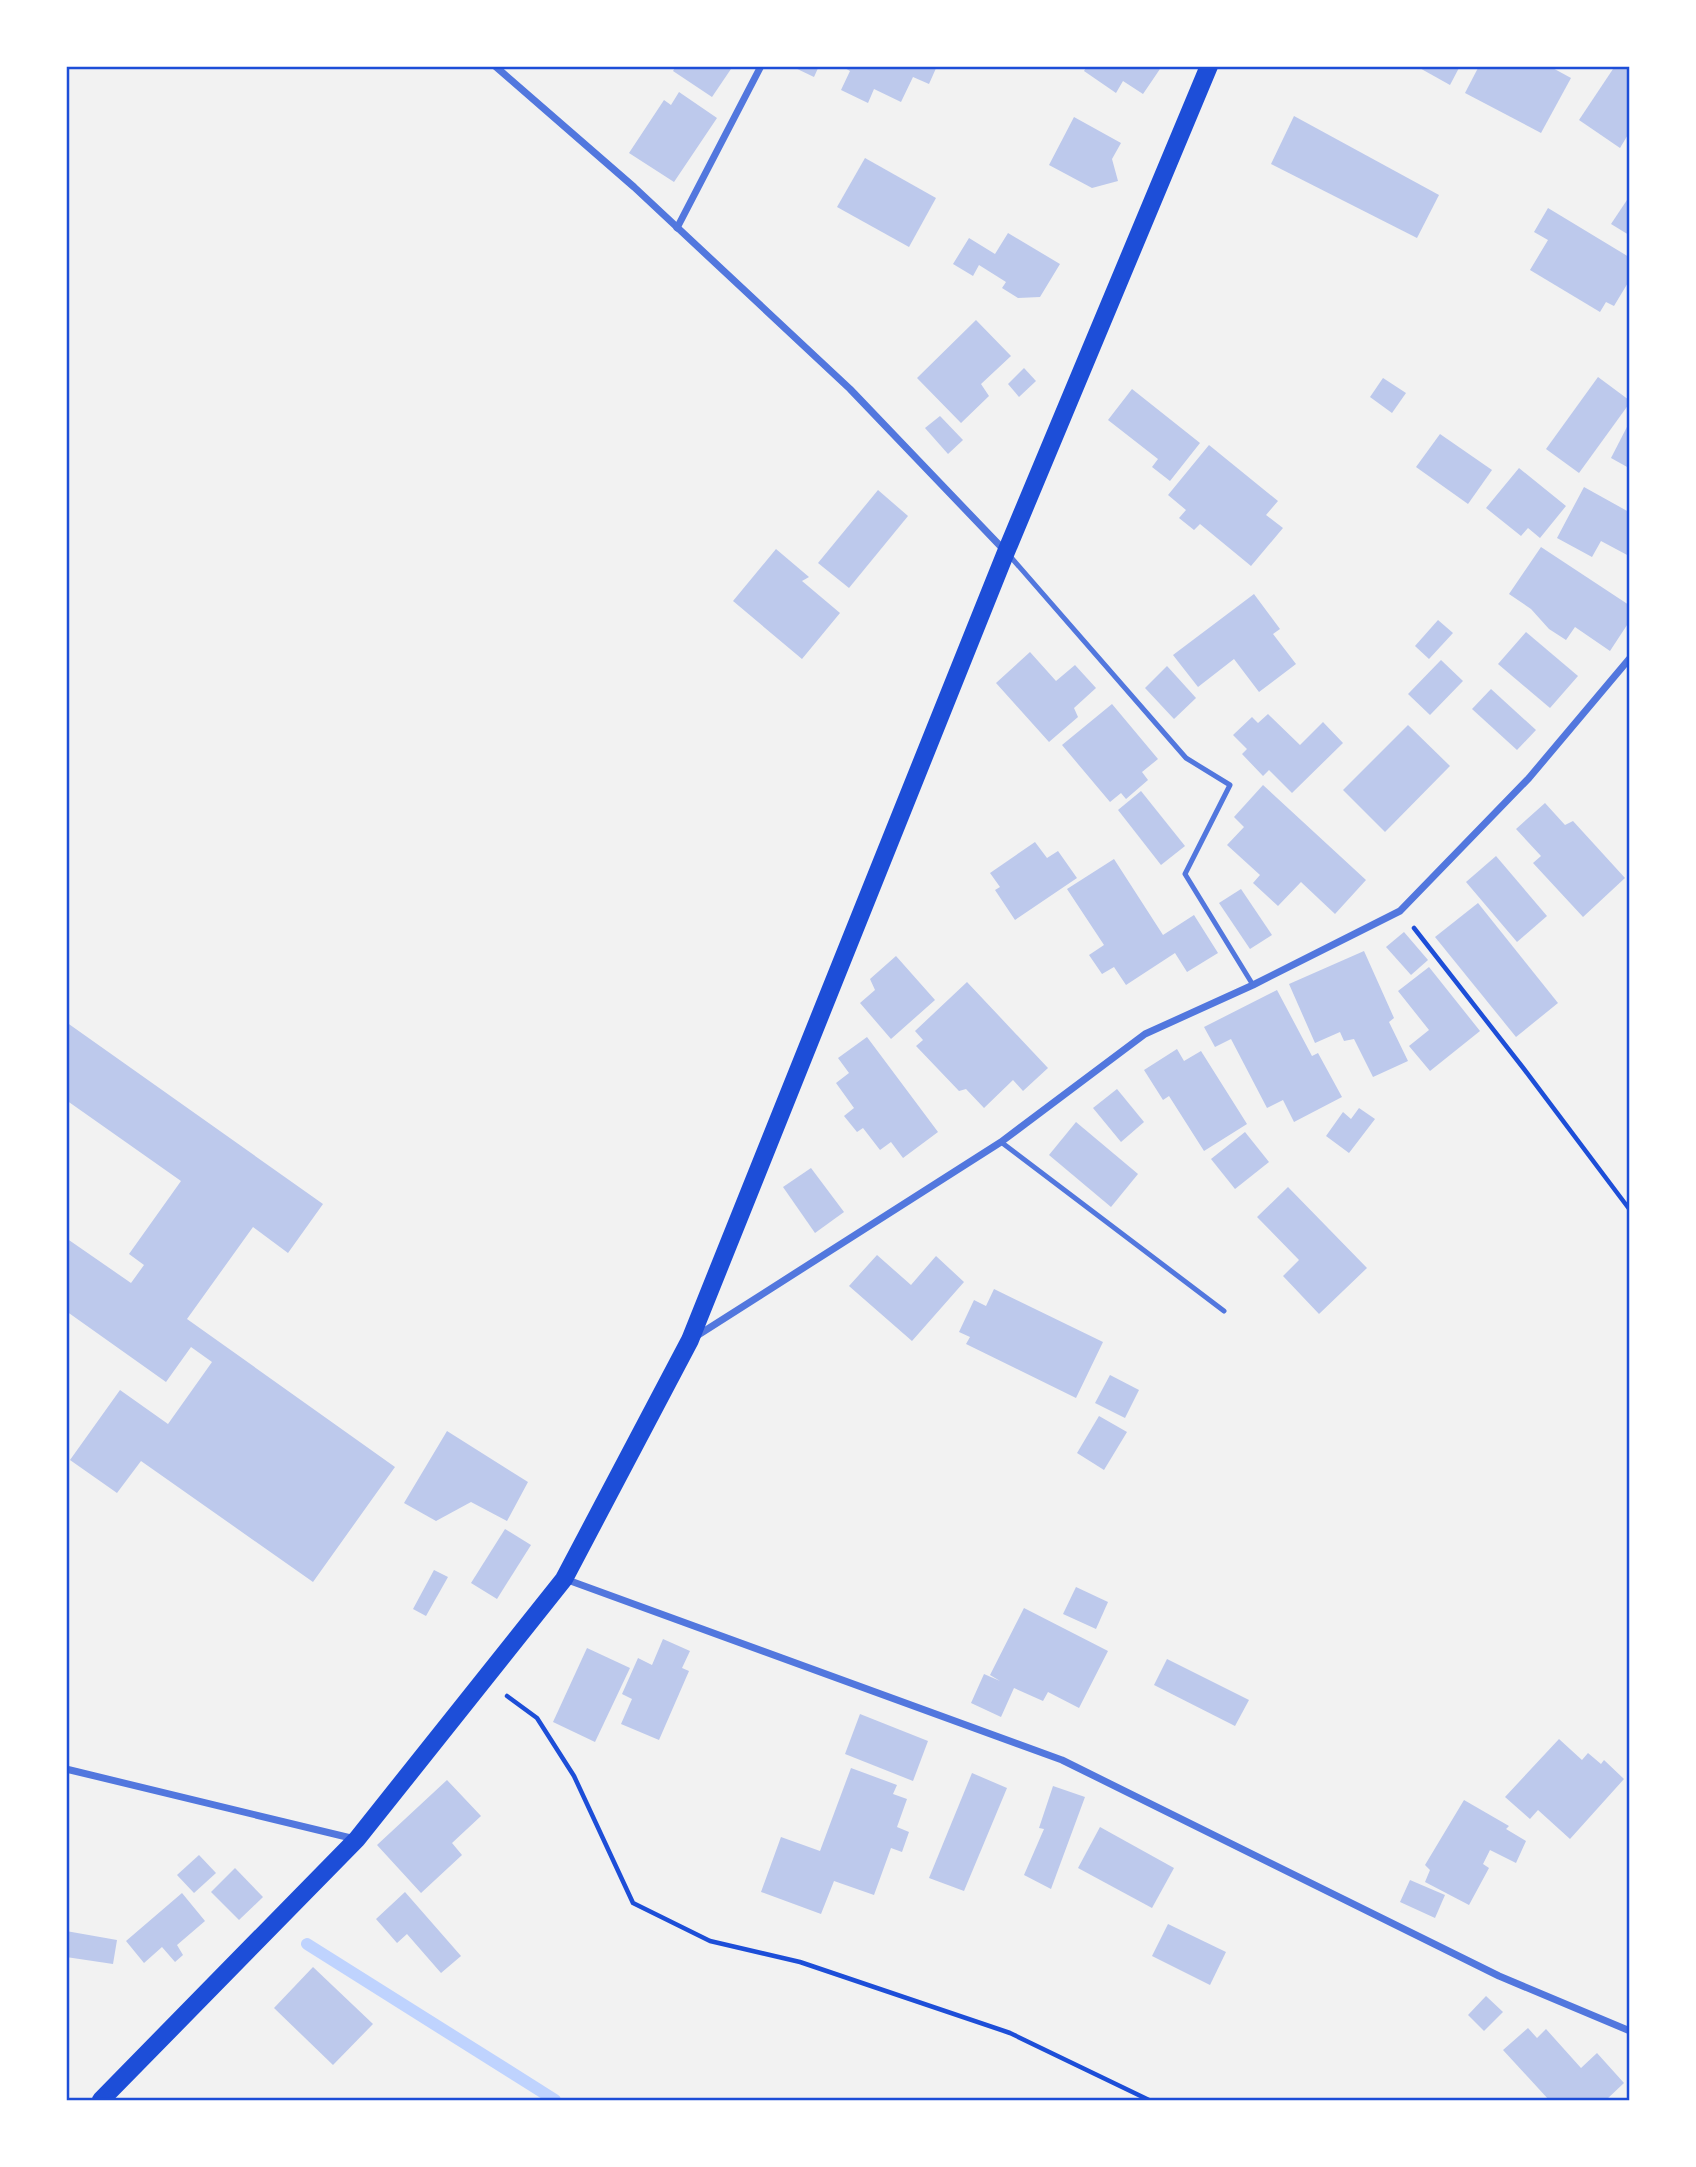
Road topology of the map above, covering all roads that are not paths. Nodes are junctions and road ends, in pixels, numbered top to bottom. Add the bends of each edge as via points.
1 (495, 66) edge
2 (761, 66) edge
3 (1209, 66) edge
4 (677, 228) junction
5 (1006, 552) junction
6 (1629, 658) edge
7 (1253, 985) junction
8 (1001, 1142) junction
9 (1224, 1311) dead end
10 (690, 1340) junction
11 (565, 1579) junction
12 (66, 1769) edge
13 (357, 1839) junction
14 (1629, 2031) edge
15 (101, 2101) edge

1 - 4 street
2 - 4 street
3 - 5 main road
4 - 5 street via 850,389
5 - 7 lane via 1186,758 1230,785 1185,874
5 - 10 main road
6 - 7 street via 1529,778 1400,911
7 - 8 street via 1145,1034
8 - 9 lane
8 - 10 street
10 - 11 main road
11 - 13 main road
11 - 14 street via 1062,1760 1499,1976
12 - 13 street
13 - 15 main road

